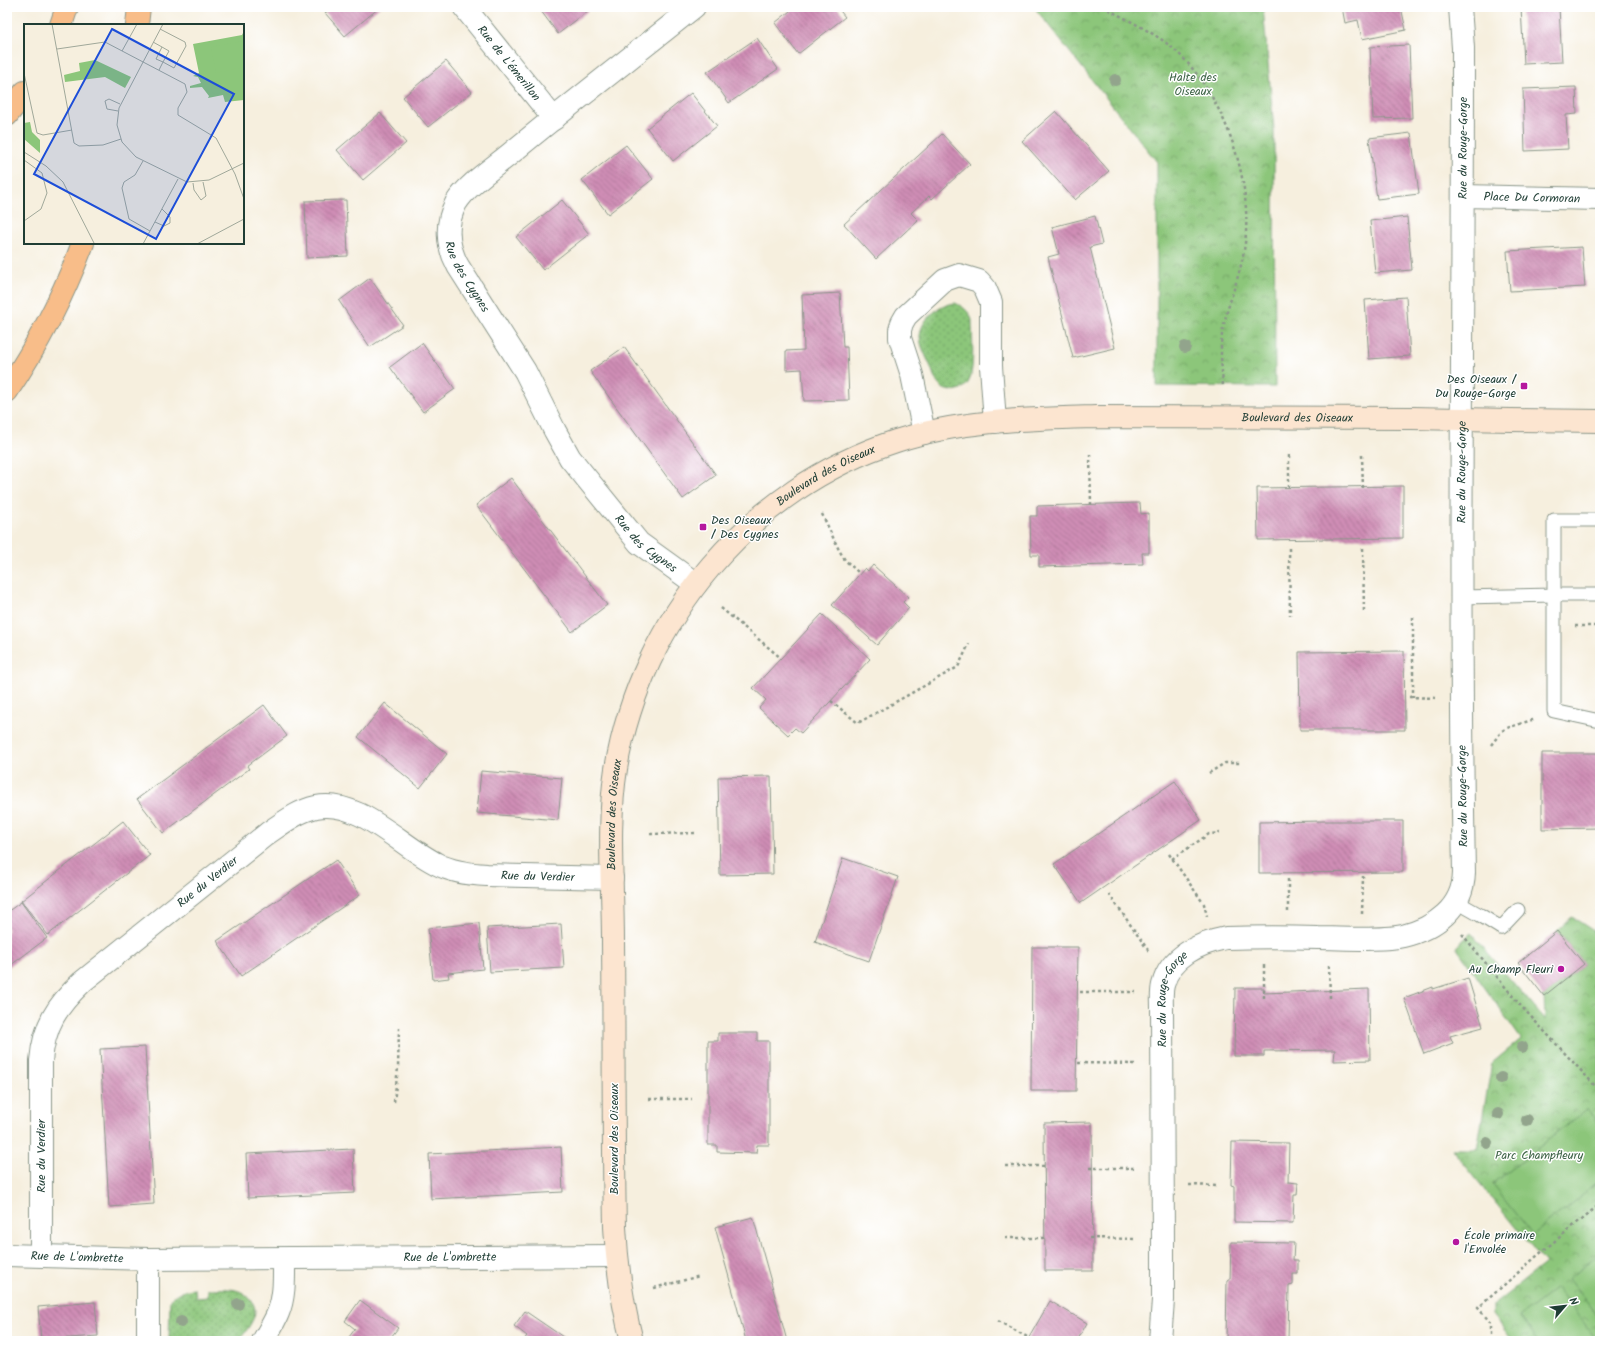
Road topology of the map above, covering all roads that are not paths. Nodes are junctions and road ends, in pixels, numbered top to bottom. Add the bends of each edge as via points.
1 (67, 7) edge
2 (139, 7) edge
3 (464, 7) edge
4 (694, 7) edge
5 (1460, 7) edge
6 (61, 24) edge
7 (137, 24) edge
8 (24, 93) edge
9 (7, 115) edge
10 (554, 119) junction
11 (1463, 196) junction
12 (1600, 199) edge
13 (84, 244) edge
14 (7, 391) edge
15 (1462, 420) junction
16 (1600, 421) edge
17 (995, 422) junction
18 (924, 433) junction
19 (1600, 520) edge
20 (696, 584) junction
21 (1554, 595) junction
22 (1600, 595) edge
23 (1462, 597) junction
24 (1600, 721) edge
25 (612, 878) junction
26 (1457, 902) junction
27 (1518, 910) dead end
28 (7, 1255) edge
29 (41, 1255) junction
30 (616, 1256) junction
31 (148, 1259) junction
32 (284, 1259) junction
33 (148, 1341) edge
34 (263, 1341) edge
35 (632, 1341) edge
36 (1160, 1341) edge

1 - 6 main road
2 - 7 main road
3 - 10 street, Rue de L'émerillon
4 - 10 street, Rue des Cygnes
5 - 11 street, Rue du Rouge-Gorge via 1463,48
8 - 9 main road
10 - 20 street, Rue des Cygnes via 463,194 450,220 450,249 458,266 525,371 570,458 639,544
11 - 12 street, Place Du Cormoran
11 - 15 street, Rue du Rouge-Gorge
13 - 14 main road via 33,350
15 - 16 street, Boulevard des Oiseaux
15 - 17 street, Boulevard des Oiseaux via 1095,417
15 - 23 street, Rue du Rouge-Gorge
17 - 18 street, Boulevard des Oiseaux via 960,425
17 - 18 street via 991,366 991,302 985,288 979,282 959,275 938,285 906,316 900,330
18 - 20 street, Boulevard des Oiseaux via 863,453 829,469 800,487 747,528 719,555
19 - 21 lane via 1554,520
20 - 25 street, Boulevard des Oiseaux via 664,634 641,684 624,735 614,782
21 - 22 lane
21 - 23 lane
21 - 24 lane via 1554,711
23 - 26 street, Rue du Rouge-Gorge via 1464,880
25 - 29 street, Rue du Verdier via 468,874 425,858 356,812 344,807 330,805 300,812 82,982 68,996 50,1022 41,1061
25 - 30 street, Boulevard des Oiseaux
26 - 27 lane via 1500,928
26 - 36 street, Rue du Rouge-Gorge via 1439,920 1403,936 1226,938 1207,942 1179,958 1170,968 1163,985 1162,1009 1163,1300
28 - 29 street, Rue de L'ombrette
29 - 31 street, Rue de L'ombrette
30 - 32 street, Rue de L'ombrette
30 - 35 street, Boulevard des Oiseaux via 622,1302
31 - 32 street, Rue de L'ombrette
31 - 33 street
32 - 34 street via 281,1305

